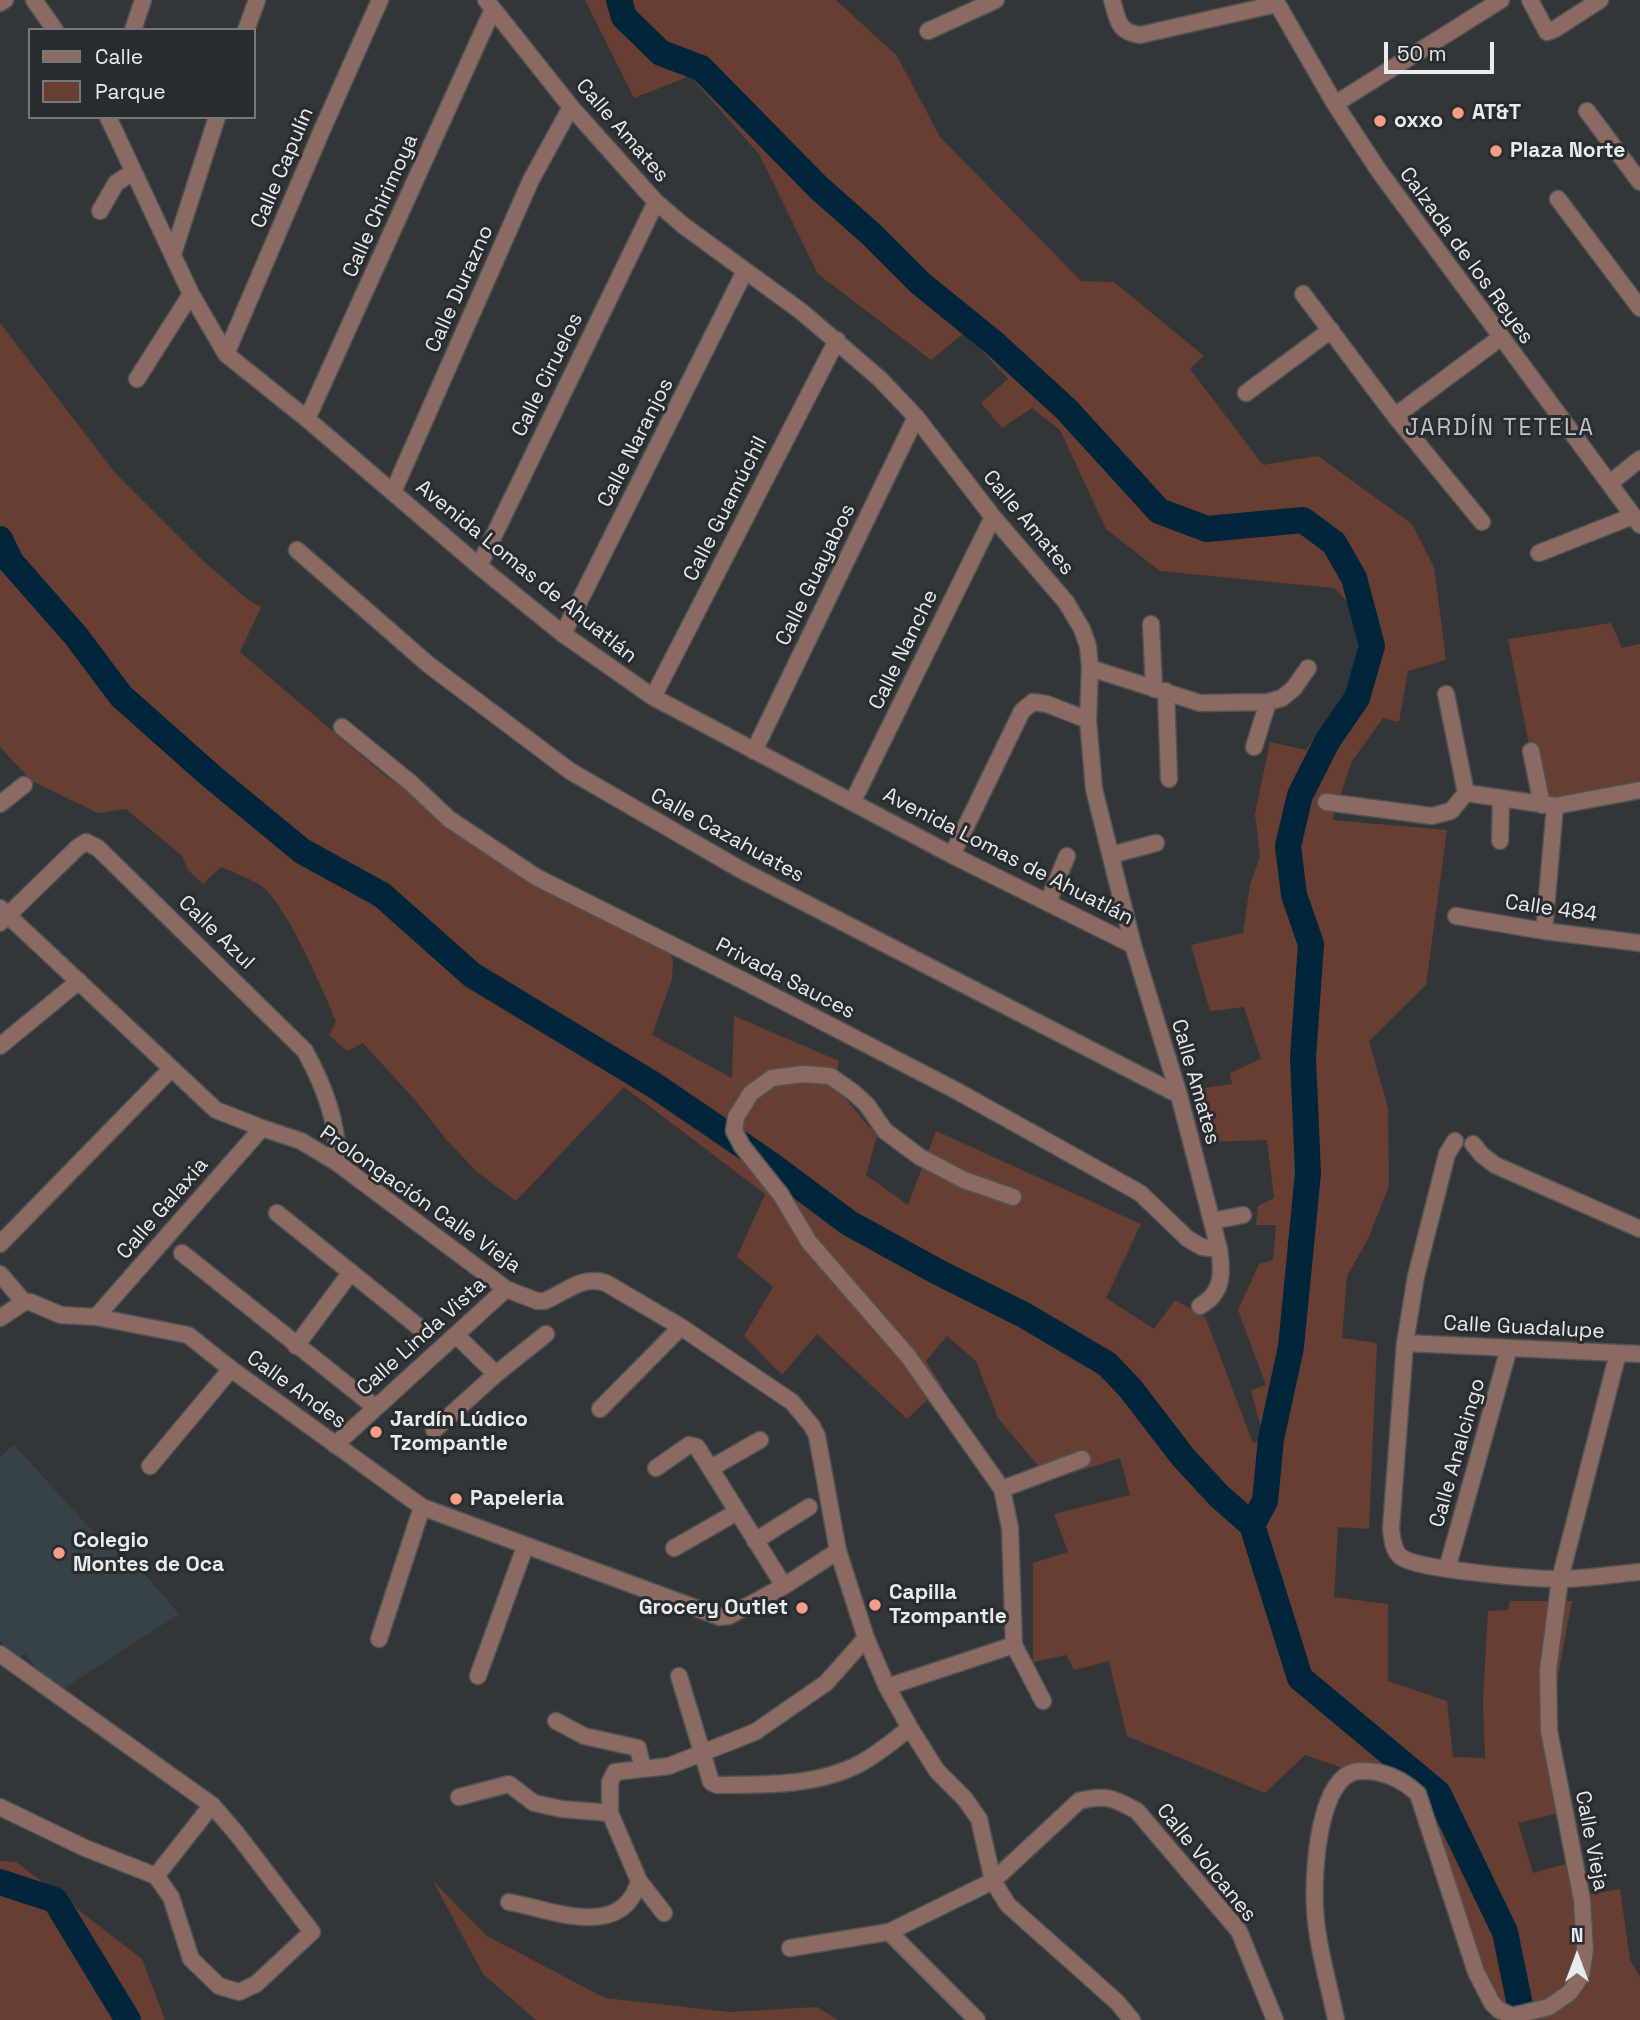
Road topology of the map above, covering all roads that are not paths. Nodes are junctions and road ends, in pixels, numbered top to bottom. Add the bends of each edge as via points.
1 (5, 0) edge
2 (34, 0) edge
3 (143, 0) edge
4 (257, 0) edge
5 (380, 0) edge
6 (996, 0) edge
7 (1112, 0) edge
8 (1500, 0) edge
9 (1530, 0) edge
10 (1600, 0) edge
11 (1276, 2) edge
12 (0, 3) edge
13 (489, 4) edge
14 (54, 28) edge
15 (134, 28) edge
16 (247, 28) edge
17 (928, 31) dead end
18 (1335, 104) junction
19 (572, 107) junction
20 (1587, 111) dead end
21 (109, 119) edge
22 (217, 119) edge
23 (133, 173) junction
24 (1640, 182) edge
25 (1558, 200) dead end
26 (656, 202) junction
27 (100, 211) dead end
28 (173, 254) junction
29 (746, 271) junction
30 (1303, 293) dead end
31 (191, 294) junction
32 (1640, 308) edge
33 (1331, 330) junction
34 (1500, 338) junction
35 (836, 340) junction
36 (226, 354) junction
37 (137, 379) dead end
38 (1245, 393) dead end
39 (1395, 416) junction
40 (916, 418) junction
41 (307, 419) junction
42 (1640, 459) edge
43 (1610, 482) junction
44 (393, 492) junction
45 (993, 517) junction
46 (1636, 521) edge
47 (1482, 522) dead end
48 (297, 550) dead end
49 (1539, 554) dead end
50 (479, 566) junction
51 (1151, 624) dead end
52 (563, 634) junction
53 (1090, 668) junction
54 (1308, 668) dead end
55 (1160, 690) junction
56 (1446, 694) dead end
57 (653, 697) junction
58 (1268, 702) junction
59 (1088, 720) junction
60 (342, 727) dead end
61 (1254, 747) dead end
62 (754, 751) junction
63 (1531, 751) dead end
64 (1169, 779) dead end
65 (24, 785) dead end
66 (1640, 790) edge
67 (1466, 793) junction
68 (1501, 798) junction
69 (853, 801) junction
70 (1326, 802) dead end
71 (0, 804) edge
72 (1548, 805) junction
73 (1500, 841) dead end
74 (1156, 843) dead end
75 (952, 855) junction
76 (1111, 855) junction
77 (1067, 856) dead end
78 (1048, 902) junction
79 (3, 915) edge
80 (1457, 915) dead end
81 (1544, 931) junction
82 (1640, 943) edge
83 (1133, 945) junction
84 (79, 981) junction
85 (0, 1046) edge
86 (171, 1069) junction
87 (1178, 1095) junction
88 (262, 1128) junction
89 (1455, 1141) dead end
90 (1473, 1144) dead end
91 (336, 1163) junction
92 (1013, 1196) dead end
93 (276, 1213) dead end
94 (1243, 1215) dead end
95 (1212, 1221) junction
96 (1640, 1229) edge
97 (0, 1244) edge
98 (1219, 1249) junction
99 (182, 1253) dead end
100 (351, 1272) junction
101 (0, 1274) edge
102 (506, 1289) junction
103 (24, 1302) junction
104 (1200, 1306) dead end
105 (96, 1317) junction
106 (0, 1318) edge
107 (681, 1327) junction
108 (425, 1332) dead end
109 (546, 1334) dead end
110 (457, 1336) junction
111 (1405, 1343) junction
112 (296, 1346) junction
113 (1509, 1348) junction
114 (1618, 1353) junction
115 (1640, 1354) edge
116 (231, 1369) junction
117 (496, 1374) junction
118 (375, 1407) junction
119 (600, 1409) dead end
120 (434, 1430) dead end
121 (760, 1440) dead end
122 (335, 1445) junction
123 (1082, 1459) dead end
124 (150, 1466) dead end
125 (656, 1468) dead end
126 (711, 1468) junction
127 (1002, 1489) junction
128 (422, 1507) junction
129 (810, 1507) dead end
130 (737, 1513) junction
131 (755, 1541) junction
132 (525, 1547) junction
133 (674, 1548) dead end
134 (838, 1551) junction
135 (1447, 1569) junction
136 (1640, 1572) edge
137 (1560, 1579) junction
138 (784, 1586) junction
139 (866, 1638) junction
140 (379, 1639) dead end
141 (1014, 1645) junction
142 (0, 1654) edge
143 (478, 1676) dead end
144 (679, 1676) dead end
145 (887, 1687) junction
146 (1043, 1702) dead end
147 (556, 1721) dead end
148 (910, 1728) junction
149 (703, 1753) junction
150 (643, 1769) junction
151 (459, 1797) dead end
152 (212, 1805) junction
153 (0, 1807) edge
154 (610, 1813) junction
155 (156, 1875) junction
156 (639, 1881) junction
157 (993, 1881) junction
158 (509, 1902) dead end
159 (664, 1913) dead end
160 (889, 1932) junction
161 (790, 1948) dead end
162 (977, 2020) edge
163 (1132, 2020) edge
164 (1275, 2020) edge
165 (1336, 2020) edge

1 - 12 street
2 - 14 street
3 - 15 street
4 - 16 street
5 - 36 street, Calle Capulín
6 - 17 street
7 - 11 street via 1120,26 1127,34 1140,35
8 - 18 street
9 - 10 street via 1547,32
11 - 18 street, Calzada de los Reyes
13 - 19 street, Calle Amates
13 - 41 street, Calle Chirimoya
18 - 34 street, Calzada de los Reyes
19 - 26 street, Calle Amates
19 - 44 street, Calle Durazno via 531,180
20 - 24 street
21 - 23 street, Avenida Lomas de Ahuatlán
22 - 28 street
23 - 27 street via 116,183
23 - 28 street, Avenida Lomas de Ahuatlán
25 - 32 street
26 - 29 street, Calle Amates
26 - 50 street, Calle Ciruelos
28 - 31 street, Avenida Lomas de Ahuatlán
29 - 35 street, Calle Amates
29 - 52 street, Calle Naranjos
30 - 33 street
31 - 36 street, Avenida Lomas de Ahuatlán
31 - 37 street
33 - 38 street
33 - 39 street
34 - 39 street
34 - 43 street, Calzada de los Reyes
35 - 40 street, Calle Amates
35 - 57 street, Calle Guamúchil
36 - 41 street, Avenida Lomas de Ahuatlán
39 - 47 street
40 - 45 street, Calle Amates
40 - 62 street, Calle Guayabos
41 - 44 street, Avenida Lomas de Ahuatlán
42 - 43 street
43 - 46 street, Calzada de los Reyes
44 - 50 street, Avenida Lomas de Ahuatlán
45 - 53 street, Calle Amates via 1066,601 1082,629
45 - 69 street, Calle Nanche
46 - 49 street
48 - 87 street, Calle Cazahuates via 429,665 570,771 743,871
50 - 52 street, Avenida Lomas de Ahuatlán
51 - 55 street
52 - 57 street, Avenida Lomas de Ahuatlán
53 - 55 street
53 - 59 street, Calle Amates
54 - 58 street via 1294,688
55 - 58 street via 1199,703
55 - 64 street
56 - 67 street
57 - 62 street, Avenida Lomas de Ahuatlán
58 - 61 street
59 - 75 street via 1032,702 1021,711
59 - 76 street, Calle Amates via 1094,789
60 - 98 street, Privada Sauces via 449,819 536,877 957,1091 1140,1193 1188,1239
62 - 69 street, Avenida Lomas de Ahuatlán
63 - 72 street
65 - 71 street
66 - 72 street
67 - 68 street
67 - 70 street via 1451,811 1432,816
68 - 72 street
68 - 73 street
69 - 75 street, Avenida Lomas de Ahuatlán
72 - 81 street
74 - 76 street
75 - 78 street, Avenida Lomas de Ahuatlán
76 - 83 street, Calle Amates
77 - 78 street
78 - 83 street, Avenida Lomas de Ahuatlán
79 - 84 street, Prolongación Calle Vieja
79 - 91 street, Calle Azul via 78,846 86,842 98,848 305,1052 334,1125
80 - 81 street, Calle 484
81 - 82 street, Calle 484
83 - 87 street, Calle Amates
84 - 85 street
84 - 86 street, Prolongación Calle Vieja
86 - 88 street, Prolongación Calle Vieja via 216,1110
86 - 97 street
87 - 95 street, Calle Amates
88 - 91 street, Prolongación Calle Vieja via 301,1141
88 - 105 street, Calle Galaxia
89 - 111 street via 1447,1154 1416,1276
90 - 96 street via 1495,1165
91 - 102 street, Prolongación Calle Vieja
92 - 127 street via 964,1180 920,1157 885,1130 853,1091 830,1076 772,1078 751,1093 736,1117 734,1131 810,1242 908,1356
93 - 100 street
94 - 95 street
95 - 98 street, Calle Amates
98 - 104 street, Calle Amates via 1220,1283 1211,1300
99 - 112 street
100 - 108 street
100 - 112 street
101 - 103 street
102 - 107 street, Prolongación Calle Vieja via 544,1301 582,1281 597,1280
102 - 110 street, Calle Linda Vista
103 - 105 street, Calle Andes via 61,1315
103 - 106 street
105 - 116 street, Calle Andes via 188,1335
107 - 119 street
107 - 134 street, Prolongación Calle Vieja via 792,1402 812,1426
109 - 117 street
110 - 117 street
110 - 118 street, Calle Linda Vista
111 - 113 street, Calle Guadalupe
111 - 135 street via 1393,1543 1398,1555 1408,1561
112 - 118 street
113 - 114 street, Calle Guadalupe
113 - 135 street, Calle Analcingo
114 - 115 street, Calle Guadalupe
114 - 137 street, Calle Vieja
116 - 122 street, Calle Andes
116 - 124 street
117 - 120 street
118 - 122 street, Calle Linda Vista
121 - 126 street
122 - 128 street, Calle Andes
123 - 127 street
125 - 126 street via 688,1445 693,1445
126 - 130 street
127 - 141 street via 1010,1528
128 - 132 street, Calle Andes
128 - 140 street
129 - 131 street
130 - 131 street
130 - 133 street
131 - 138 street
132 - 138 street, Calle Andes via 720,1617
132 - 143 street
134 - 138 street, Calle Andes
134 - 139 street, Prolongación Calle Vieja
135 - 137 street
136 - 137 street
137 - 165 street, Calle Vieja via 1548,1670 1549,1731 1582,1900 1585,1950 1581,1975 1569,1993 1539,2011 1512,2016 1499,2010 1476,1972 1418,1794 1392,1775 1361,1771 1348,1774 1333,1789 1317,1855 1316,1918
139 - 145 street, Prolongación Calle Vieja
139 - 149 street via 826,1683 755,1732
141 - 145 street
141 - 146 street
142 - 152 street
144 - 149 street
145 - 148 street, Prolongación Calle Vieja
147 - 150 street via 584,1736 638,1748
148 - 149 street via 864,1761 836,1773 774,1785 714,1784
148 - 157 street, Prolongación Calle Vieja via 937,1771 979,1819
149 - 150 street via 669,1766
150 - 154 street via 615,1772 610,1783
151 - 154 street via 509,1784 534,1803
152 - 155 street
152 - 155 street via 313,1933 256,1983 239,1992 219,1986 191,1959 171,1897
153 - 155 street
154 - 156 street
156 - 158 street via 635,1895 618,1912 593,1919
156 - 159 street
157 - 160 street, Calle Volcanes
157 - 163 street via 1009,1905
157 - 164 street, Calle Volcanes via 1079,1801 1098,1796 1119,1801 1137,1811 1238,1931
160 - 161 street, Calle Volcanes
160 - 162 street

